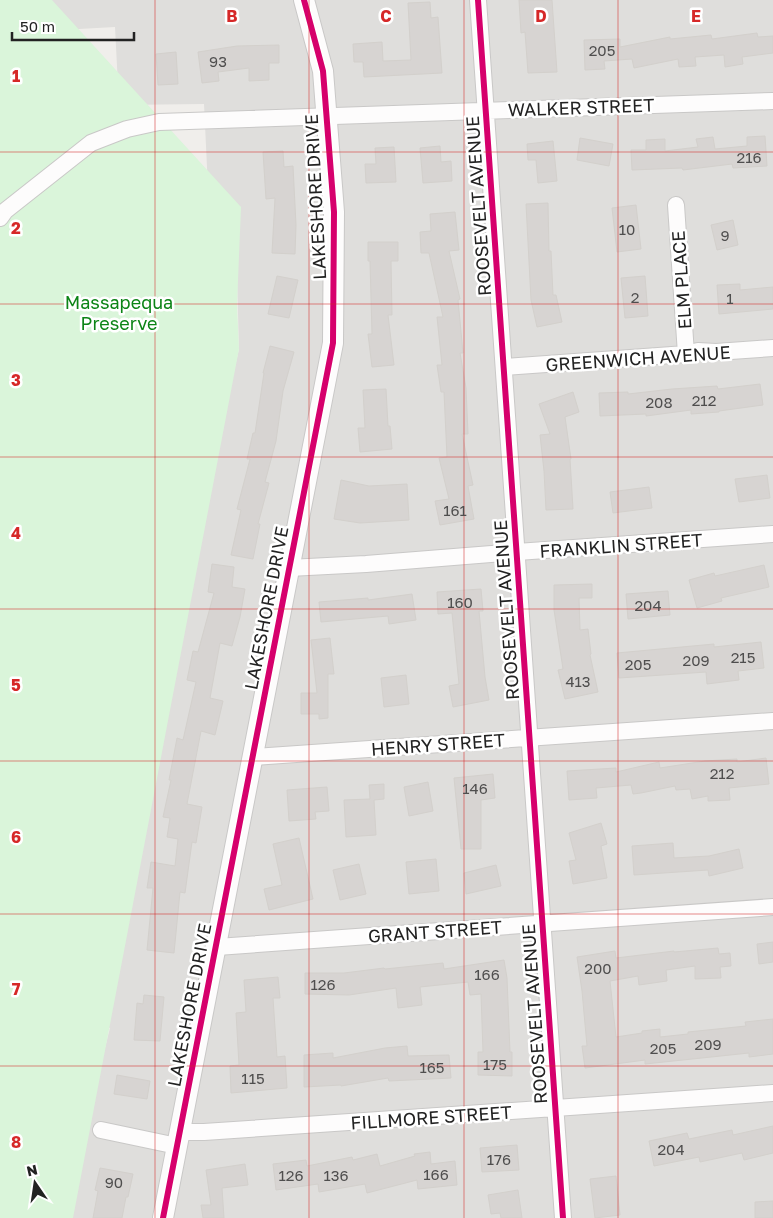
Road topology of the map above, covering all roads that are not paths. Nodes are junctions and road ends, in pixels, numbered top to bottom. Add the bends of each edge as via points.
1 (304, 0) edge
2 (478, 0) edge
3 (773, 100) edge
4 (486, 111) junction
5 (326, 116) junction
6 (676, 205) dead end
7 (0, 218) edge
8 (773, 348) edge
9 (686, 354) junction
10 (504, 367) junction
11 (773, 534) edge
12 (517, 552) junction
13 (289, 568) junction
14 (773, 721) edge
15 (530, 738) junction
16 (253, 757) junction
17 (773, 907) edge
18 (542, 923) junction
19 (217, 947) junction
20 (773, 1093) edge
21 (555, 1109) junction
22 (101, 1130) dead end
23 (178, 1139) junction
24 (163, 1218) edge
25 (563, 1218) edge

1 - 5 street, LAKESHORE DRIVE via 323,71
2 - 4 street, ROOSEVELT AVENUE
3 - 4 street, WALKER STREET
4 - 5 street, WALKER STREET
4 - 10 street, ROOSEVELT AVENUE
5 - 7 street, WALKER STREET via 159,122 127,129 92,143
5 - 13 street, LAKESHORE DRIVE via 334,212 333,343
6 - 9 street, ELM PLACE
8 - 9 street, GREENWICH AVENUE
9 - 10 street, GREENWICH AVENUE
10 - 12 street, ROOSEVELT AVENUE
11 - 12 street, FRANKLIN STREET
12 - 13 street, FRANKLIN STREET
12 - 15 street, ROOSEVELT AVENUE
13 - 16 street, LAKESHORE DRIVE
14 - 15 street, HENRY STREET
15 - 16 street, HENRY STREET
15 - 18 street, ROOSEVELT AVENUE
16 - 19 street, LAKESHORE DRIVE
17 - 18 street, GRANT STREET
18 - 19 street, GRANT STREET
18 - 21 street, ROOSEVELT AVENUE
19 - 23 street, LAKESHORE DRIVE
20 - 21 street, FILLMORE STREET
21 - 23 street, FILLMORE STREET via 204,1132
21 - 25 street, ROOSEVELT AVENUE
22 - 23 street, FILLMORE STREET
23 - 24 street, LAKESHORE DRIVE

